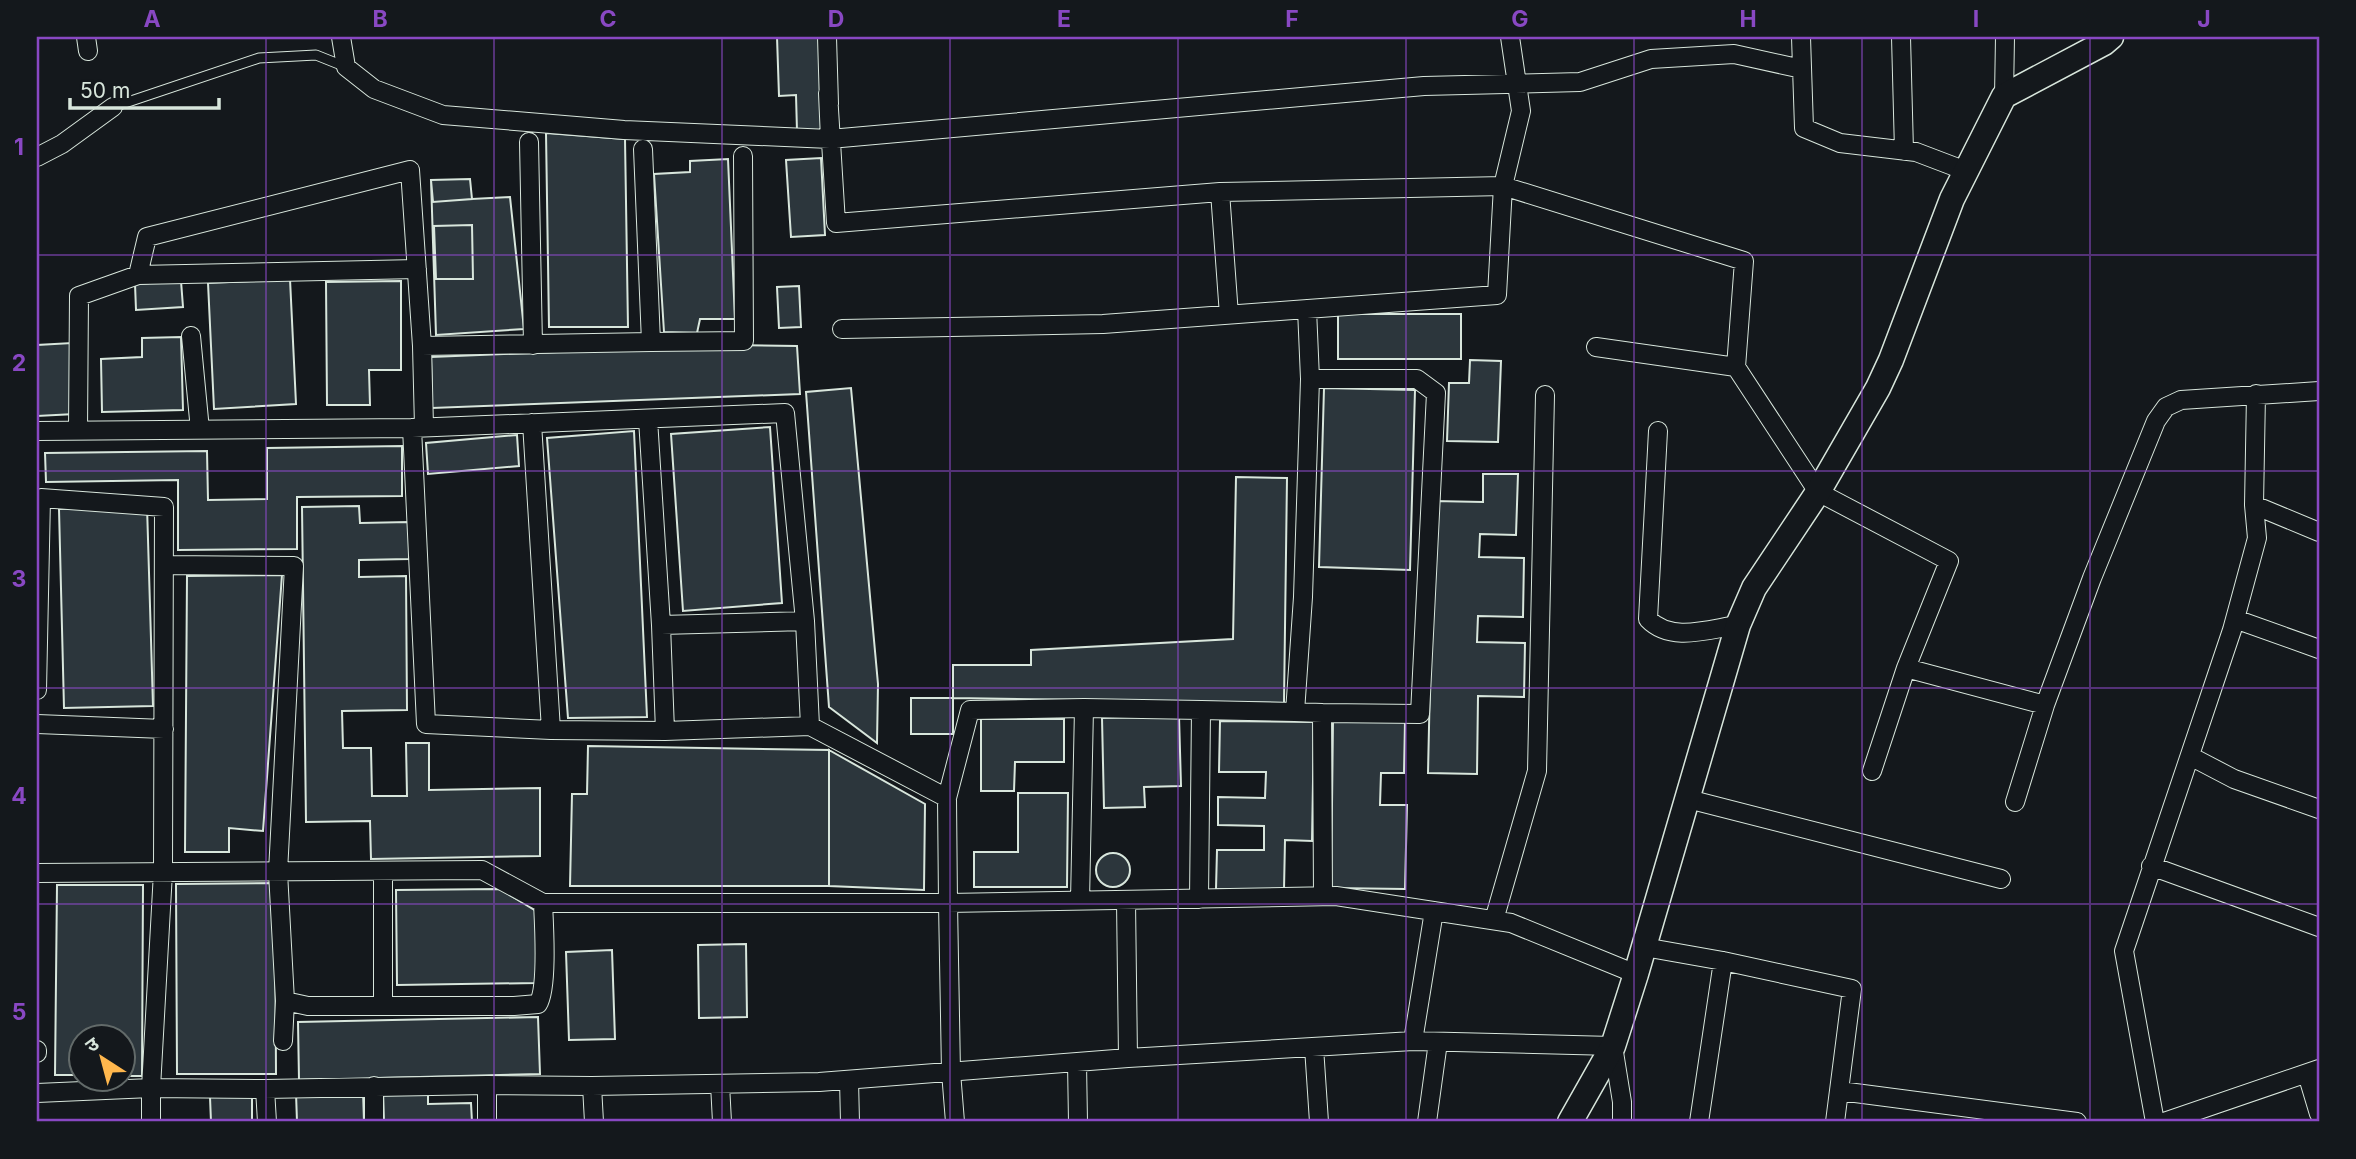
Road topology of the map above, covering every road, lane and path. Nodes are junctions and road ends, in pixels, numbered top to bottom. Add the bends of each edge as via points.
1 (341, 37) edge
2 (827, 37) edge
3 (1510, 37) edge
4 (1709, 37) edge
5 (1801, 37) edge
6 (1901, 37) edge
7 (2005, 37) edge
8 (2110, 37) edge
9 (1710, 55) junction
10 (346, 67) junction
11 (1802, 69) junction
12 (1517, 84) junction
13 (2004, 96) junction
14 (113, 107) joint
15 (831, 139) junction
16 (529, 142) dead end
17 (643, 149) dead end
18 (1905, 151) junction
19 (743, 156) dead end
20 (37, 157) edge
21 (1966, 171) junction
22 (1503, 186) junction
23 (1220, 192) junction
24 (417, 269) junction
25 (138, 275) junction
26 (1307, 309) junction
27 (1229, 315) junction
28 (842, 329) dead end
29 (191, 336) dead end
30 (651, 342) junction
31 (533, 345) junction
32 (422, 346) junction
33 (1596, 347) dead end
34 (1736, 367) junction
35 (1310, 379) junction
36 (2319, 391) edge
37 (2256, 394) junction
38 (1545, 395) dead end
39 (648, 419) junction
40 (532, 423) junction
41 (418, 427) junction
42 (78, 430) junction
43 (200, 430) junction
44 (37, 431) edge
45 (1658, 431) dead end
46 (1818, 492) junction
47 (2254, 505) junction
48 (2319, 533) edge
49 (164, 565) junction
50 (38, 592) edge
51 (2235, 619) junction
52 (805, 621) junction
53 (661, 625) junction
54 (1738, 625) junction
55 (2319, 649) edge
56 (1906, 668) junction
57 (37, 690) edge
58 (2045, 705) junction
59 (1084, 708) junction
60 (1200, 710) junction
61 (1295, 712) junction
62 (1322, 713) junction
63 (37, 724) edge
64 (810, 726) junction
65 (164, 729) junction
66 (551, 730) junction
67 (665, 731) junction
68 (2190, 756) junction
69 (1872, 771) dead end
70 (947, 797) junction
71 (1688, 799) junction
72 (2015, 802) dead end
73 (2319, 809) edge
74 (2151, 866) junction
75 (383, 871) junction
76 (163, 872) junction
77 (278, 872) junction
78 (37, 873) edge
79 (2001, 879) dead end
80 (1323, 896) junction
81 (1199, 898) junction
82 (1080, 901) junction
83 (1126, 901) junction
84 (543, 903) junction
85 (948, 904) junction
86 (1434, 911) junction
87 (1494, 920) junction
88 (2319, 927) edge
89 (1644, 947) junction
90 (1723, 961) junction
91 (1636, 974) junction
92 (285, 1001) junction
93 (383, 1006) junction
94 (283, 1041) dead end
95 (1413, 1041) junction
96 (1438, 1042) junction
97 (1613, 1046) junction
98 (1314, 1047) junction
99 (1128, 1059) junction
100 (1077, 1063) junction
101 (951, 1072) junction
102 (2313, 1072) edge
103 (849, 1080) junction
104 (720, 1084) junction
105 (487, 1085) junction
106 (374, 1086) junction
107 (592, 1086) junction
108 (151, 1088) junction
109 (265, 1089) junction
110 (1840, 1091) junction
111 (37, 1093) edge
112 (2319, 1114) edge
113 (152, 1122) edge
114 (267, 1122) edge
115 (374, 1122) edge
116 (487, 1122) edge
117 (594, 1122) edge
118 (722, 1122) edge
119 (850, 1122) edge
120 (955, 1122) edge
121 (1078, 1122) edge
122 (1320, 1122) edge
123 (1427, 1122) edge
124 (1570, 1122) edge
125 (1622, 1122) edge
126 (1699, 1122) edge
127 (1835, 1122) edge
128 (2077, 1122) edge
129 (2155, 1122) edge
130 (2164, 1122) edge

1 - 10 street
2 - 15 street
3 - 12 street
4 - 9 street
5 - 11 street
6 - 18 street
7 - 13 street
8 - 13 street
9 - 11 street via 1734,54
9 - 12 street via 1651,59 1580,82
10 - 14 lane via 316,55 259,58
10 - 15 street via 374,89 443,115 624,130
11 - 18 street via 1804,128 1840,143
12 - 15 street via 1424,86
12 - 22 street via 1521,111
13 - 21 street
14 - 20 street
15 - 23 street via 836,223
16 - 31 street
17 - 30 street
18 - 21 street
19 - 30 street via 744,341
21 - 46 street via 1891,360
22 - 23 street
22 - 26 street via 1497,295
22 - 34 street via 1744,261
23 - 27 street
24 - 25 street
24 - 25 street via 411,170 147,237
24 - 32 street
25 - 42 street via 79,296
26 - 27 street
26 - 35 street
27 - 28 street via 1103,324
29 - 43 street
30 - 31 street
31 - 32 street
32 - 41 street
33 - 34 street
34 - 46 street
35 - 61 street
35 - 62 street via 1417,379 1436,393 1420,714
36 - 37 street
37 - 47 street
37 - 58 street via 2181,400 2166,407 2156,421
38 - 87 street via 1537,771
39 - 40 street
39 - 52 street via 785,413
39 - 53 street
40 - 41 street
40 - 66 street
41 - 43 street
41 - 66 street via 426,724
42 - 43 street
42 - 44 street
45 - 54 street via 1648,619 1656,628 1675,634
46 - 54 street via 1754,588
46 - 56 street via 1950,561
47 - 48 street
47 - 51 street via 2256,538
49 - 50 street via 164,507 41,498
49 - 65 street
49 - 77 street via 294,566
50 - 57 street
51 - 55 street
51 - 68 street
52 - 53 street
52 - 64 street
53 - 67 street
54 - 71 street
56 - 58 street
56 - 69 street
58 - 72 street
59 - 60 street
59 - 70 street via 970,710
59 - 82 street
60 - 61 street
60 - 81 street
61 - 62 street
62 - 80 street
63 - 65 street
64 - 67 street
64 - 70 street
65 - 76 street
66 - 67 street
68 - 73 street via 2234,779
68 - 74 street
70 - 85 street
71 - 79 street
71 - 89 street
74 - 88 street
74 - 129 street via 2124,951
75 - 77 street
75 - 84 street via 482,870
75 - 93 street
76 - 77 street
76 - 78 street
76 - 108 street
77 - 92 street
80 - 81 street
80 - 86 street
81 - 83 street
82 - 83 street
82 - 85 street
83 - 99 street
84 - 85 street
84 - 93 street via 543,983 538,1004
85 - 101 street
86 - 87 street
86 - 95 street
87 - 91 street
89 - 90 street
89 - 91 street
90 - 110 street via 1852,989
90 - 126 street
91 - 97 street
92 - 93 street via 308,1006
92 - 94 street
95 - 96 street
95 - 98 street
96 - 97 street
96 - 123 street
97 - 124 street
97 - 125 street
98 - 99 street
98 - 122 street
99 - 100 street
100 - 101 street
100 - 121 street
101 - 103 street
101 - 120 street
102 - 112 street
102 - 130 street
103 - 104 street
103 - 119 street
104 - 107 street
104 - 118 street
105 - 106 street
105 - 107 street
105 - 116 street
106 - 109 street
106 - 115 street
107 - 117 street
108 - 109 street
108 - 111 street
108 - 113 street
109 - 114 street
110 - 127 street
110 - 128 street

